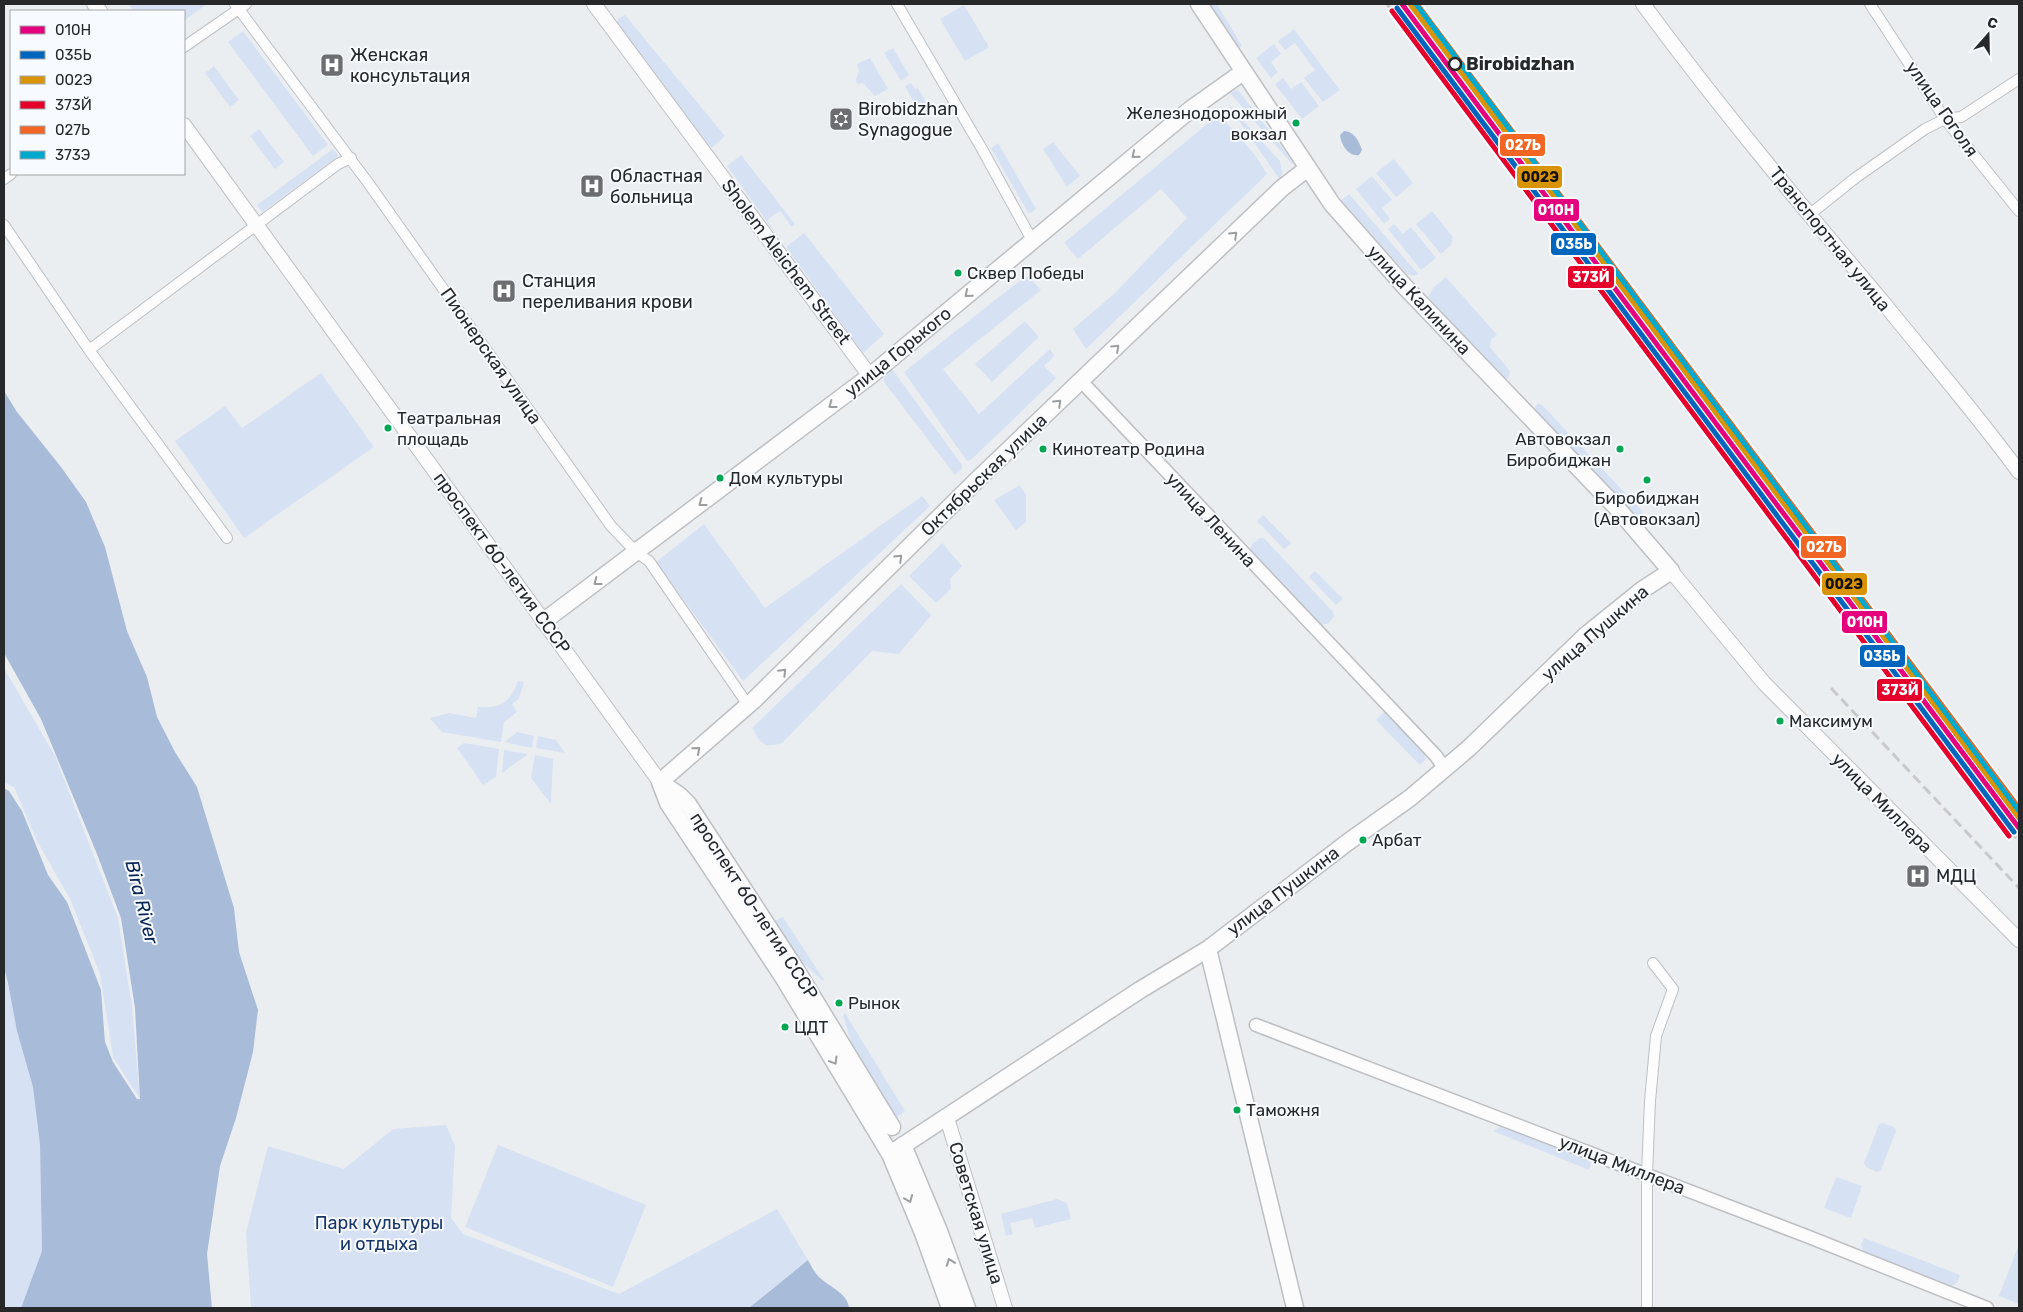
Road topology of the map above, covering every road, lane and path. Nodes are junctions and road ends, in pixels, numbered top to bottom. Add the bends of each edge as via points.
1 (594, 4) edge
2 (897, 4) edge
3 (1199, 4) edge
4 (1643, 4) edge
5 (1870, 4) edge
6 (240, 5) edge
7 (185, 47) edge
8 (1243, 72) junction
9 (2019, 79) edge
10 (1945, 120) junction
11 (185, 126) edge
12 (351, 158) junction
13 (1308, 168) junction
14 (2019, 210) edge
15 (1810, 215) junction
16 (257, 225) junction
17 (4, 226) edge
18 (1032, 240) junction
19 (89, 350) junction
20 (870, 376) junction
21 (1081, 381) junction
22 (2019, 472) edge
23 (227, 538) dead end
24 (636, 552) junction
25 (1671, 571) junction
26 (544, 621) junction
27 (748, 705) junction
28 (1445, 769) junction
29 (660, 782) junction
30 (2019, 940) edge
31 (1208, 949) junction
32 (1653, 963) dead end
33 (1256, 1025) dead end
34 (947, 1118) junction
35 (892, 1127) joint
36 (897, 1150) junction
37 (1647, 1174) junction
38 (950, 1308) edge
39 (967, 1308) edge
40 (1005, 1308) edge
41 (1295, 1308) edge
42 (1647, 1308) edge
43 (1987, 1308) edge

1 - 20 main road, Sholem Aleichem Street
2 - 18 street
3 - 8 main road, улица Калинина
4 - 15 main road, Транспортная улица
5 - 10 street, улица Гоголя
6 - 7 street
6 - 12 street, Пионерская улица
8 - 13 main road, улица Калинина
8 -> 18 main road, улица Горького via 1191,109
9 - 10 street via 1961,117
10 - 14 street, улица Гоголя
10 - 15 street via 1925,129
11 - 16 main road, проспект 60-летия СССР
12 - 16 street via 338,164
12 - 24 street, Пионерская улица via 611,526
21 -> 13 main road, Октябрьская улица via 1282,188
13 - 25 main road, улица Калинина via 1361,239 1617,508
15 - 22 main road, Транспортная улица via 1984,424
16 - 19 street
16 - 26 main road, проспект 60-летия СССР
17 - 19 street
18 -> 20 main road, улица Горького
19 - 23 street
20 -> 24 main road, улица Горького
27 -> 21 main road, Октябрьская улица
21 - 28 street, улица Ленина
24 -> 26 main road, улица Горького
24 - 27 street, Пионерская улица via 649,561
25 - 28 main road, улица Пушкина via 1585,636
25 - 30 main road, улица Миллера via 1764,683
26 - 29 main road, проспект 60-летия СССР
29 -> 27 main road, Октябрьская улица
28 - 31 main road, улица Пушкина
29 - 35 main road, проспект 60-летия СССР via 679,795 692,811 795,968
29 -> 36 main road, проспект 60-летия СССР via 668,803
31 - 34 main road, улица Пушкина via 1140,990
31 - 41 main road
32 - 37 street via 1673,989 1656,1036
33 - 37 street, улица Миллера
34 - 36 main road, улица Пушкина
34 - 40 main road, Советская улица
35 - 36 main road, проспект 60-летия СССР
36 -> 38 main road, проспект 60-летия СССР
39 -> 36 main road, проспект 60-летия СССР via 939,1231
37 - 42 street
37 - 43 street, улица Миллера

